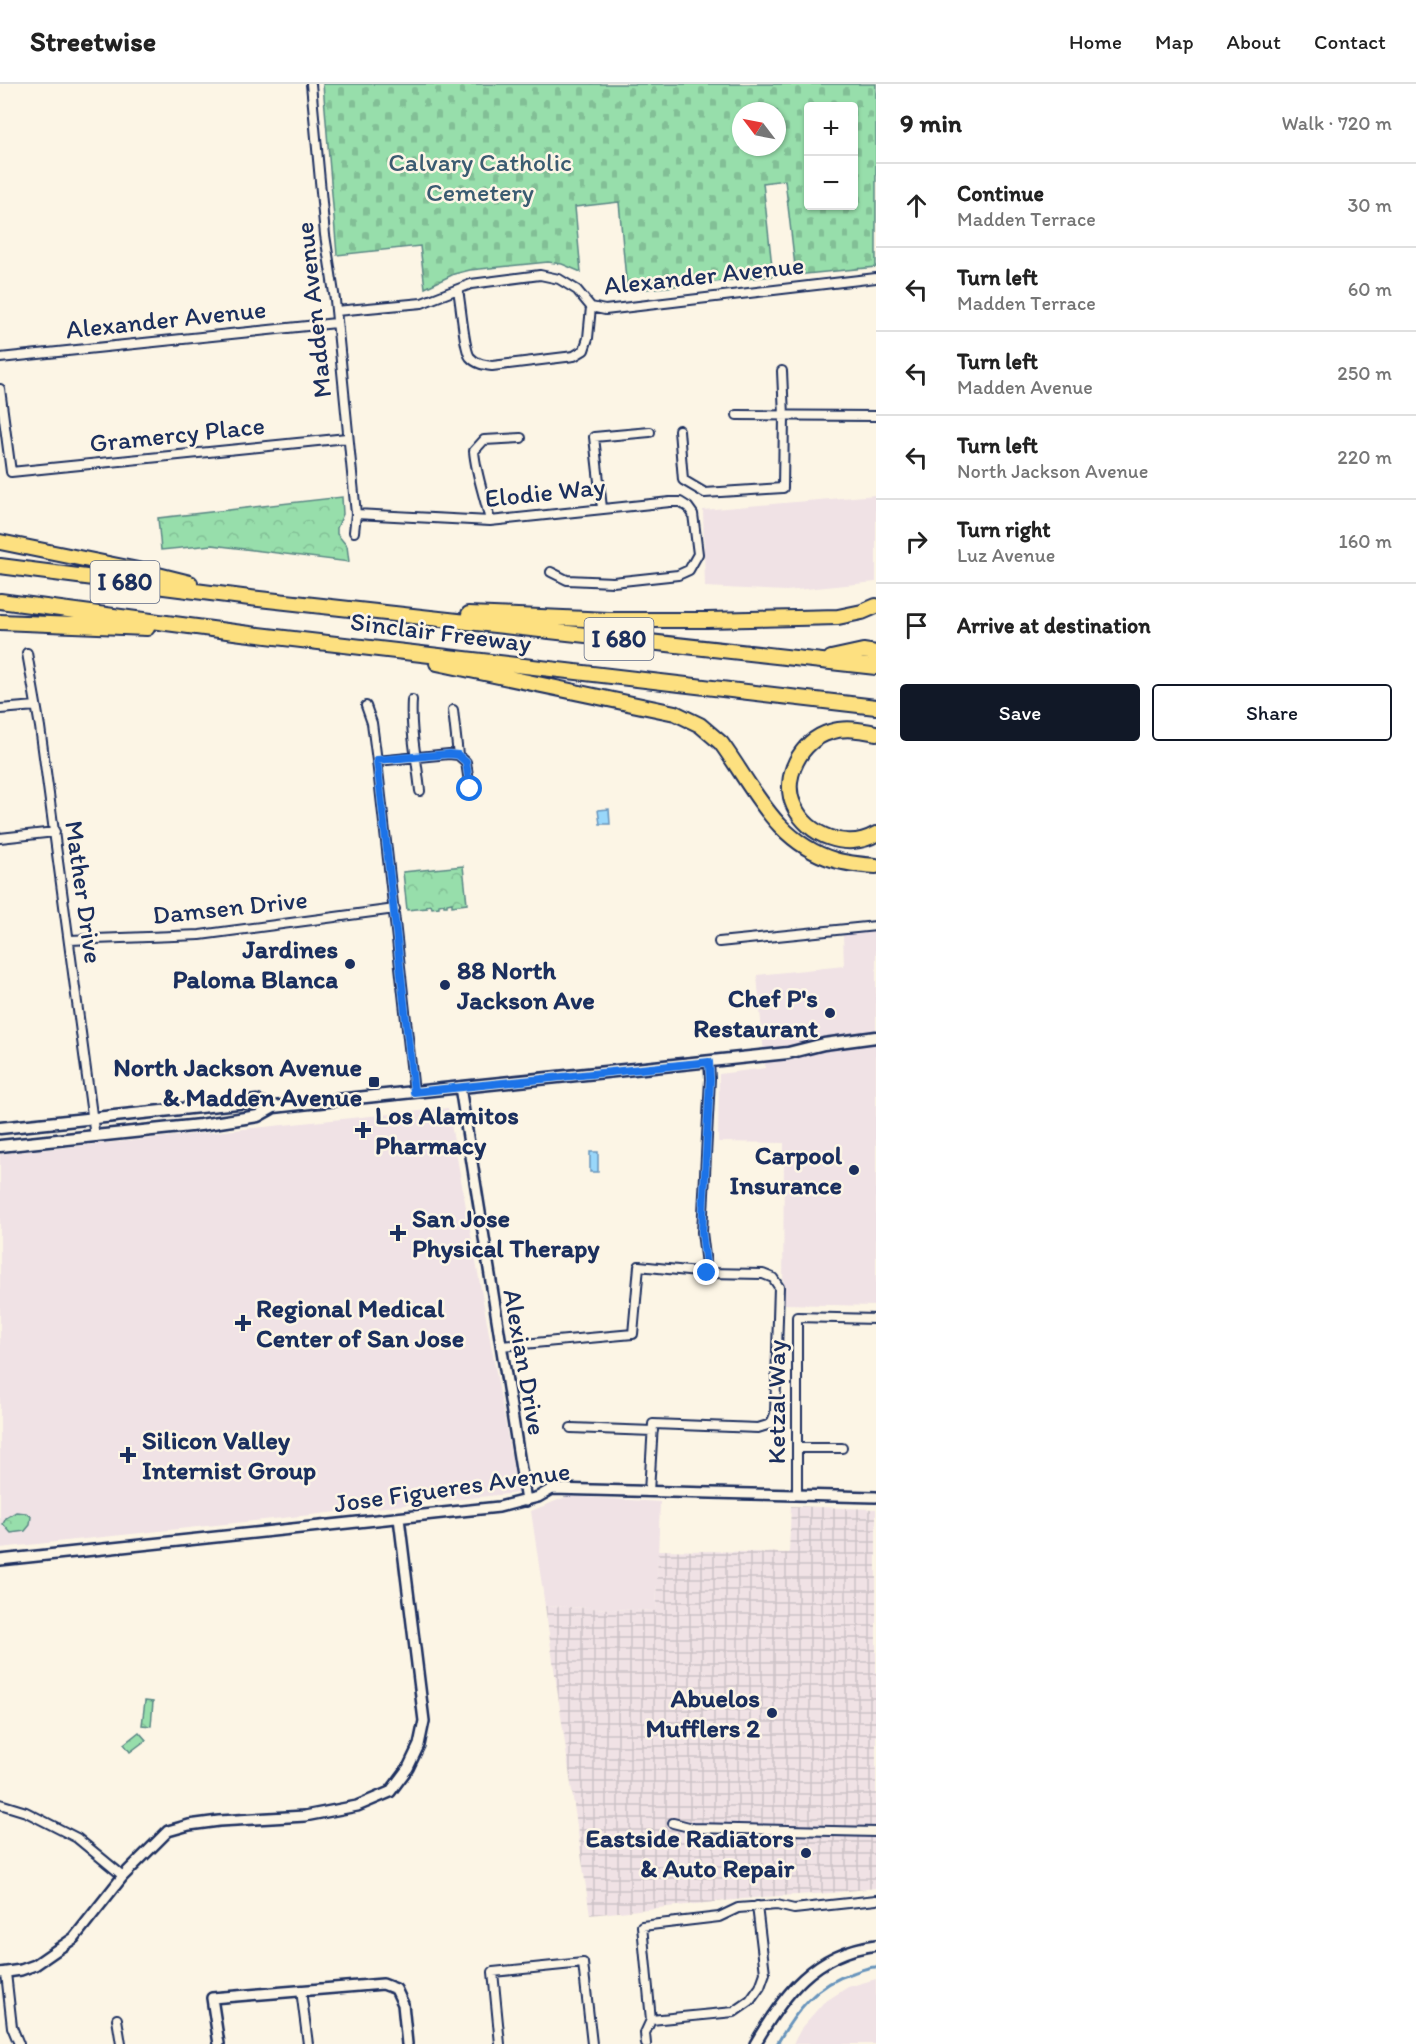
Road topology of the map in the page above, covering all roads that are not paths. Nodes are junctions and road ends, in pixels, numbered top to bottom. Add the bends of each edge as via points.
1 (311, 84) edge
2 (876, 278) edge
3 (458, 290) junction
4 (591, 307) junction
5 (336, 311) junction
6 (336, 323) junction
7 (0, 358) edge
8 (782, 370) dead end
9 (0, 389) edge
10 (737, 415) dead end
11 (784, 416) junction
12 (876, 416) edge
13 (680, 430) dead end
14 (650, 432) dead end
15 (347, 438) junction
16 (521, 438) dead end
17 (602, 508) junction
18 (356, 514) junction
19 (490, 520) junction
20 (354, 532) dead end
21 (0, 542) edge
22 (0, 566) edge
23 (551, 572) dead end
24 (250, 598) junction
25 (0, 601) edge
26 (876, 606) edge
27 (362, 610) junction
28 (0, 622) edge
29 (242, 633) junction
30 (340, 644) junction
31 (27, 653) dead end
32 (876, 653) edge
33 (818, 661) junction
34 (876, 667) edge
35 (412, 700) dead end
36 (853, 704) junction
37 (36, 706) junction
38 (366, 706) dead end
39 (876, 707) edge
40 (0, 709) edge
41 (453, 710) dead end
42 (876, 717) edge
43 (876, 733) edge
44 (458, 755) junction
45 (417, 757) junction
46 (377, 760) junction
47 (470, 789) dead end
48 (420, 790) dead end
49 (55, 832) junction
50 (876, 834) edge
51 (0, 838) edge
52 (876, 866) edge
53 (395, 909) junction
54 (876, 926) edge
55 (69, 940) junction
56 (718, 942) dead end
57 (876, 1037) edge
58 (709, 1062) junction
59 (460, 1087) junction
60 (414, 1092) junction
61 (274, 1107) junction
62 (93, 1119) junction
63 (0, 1128) edge
64 (95, 1137) junction
65 (0, 1146) edge
66 (707, 1273) junction
67 (876, 1318) edge
68 (501, 1346) junction
69 (571, 1428) dead end
70 (652, 1431) junction
71 (798, 1448) junction
72 (842, 1448) dead end
73 (649, 1492) junction
74 (797, 1495) junction
75 (876, 1497) edge
76 (526, 1501) junction
77 (399, 1518) junction
78 (0, 1560) edge
79 (0, 1803) edge
80 (673, 1823) dead end
81 (876, 1832) edge
82 (123, 1876) junction
83 (876, 1900) edge
84 (757, 1905) junction
85 (876, 1945) edge
86 (3, 1973) edge
87 (301, 1989) junction
88 (117, 2019) dead end
89 (651, 2020) junction
90 (19, 2044) edge
91 (122, 2044) edge
92 (219, 2044) edge
93 (308, 2044) edge
94 (408, 2044) edge
95 (500, 2044) edge
96 (592, 2044) edge
97 (646, 2044) edge
98 (754, 2044) edge

1 - 5 street, Madden Avenue
2 - 4 street, Alexander Avenue via 605,309
3 - 4 street, Alexander Avenue via 471,284 540,275 559,279 577,290
3 - 4 street via 466,345 470,357 481,365 574,356 584,350
3 - 5 street, Alexander Avenue via 422,303
5 - 6 street, Madden Avenue
6 - 7 street, Alexander Avenue
6 - 15 street, Madden Avenue
8 - 11 street
9 - 15 street, Gramercy Place via 11,472
10 - 11 street
11 - 12 street
11 - 13 street via 783,488 705,493 683,480
14 - 17 street via 594,437
15 - 18 street, Madden Avenue
16 - 19 street via 484,440 474,451
17 - 19 street, Elodie Way
17 - 23 street, Elodie Way via 680,502 693,514 698,555 689,570 678,575 613,582 567,580
18 - 19 street, Elodie Way
18 - 20 street, Madden Avenue
21 - 24 highway
22 - 24 highway, Sinclair Freeway / I 680
24 - 27 highway, Sinclair Freeway / I 680
25 - 29 highway, Sinclair Freeway / I 680
26 - 27 highway via 851,615 825,618 657,621
27 - 33 highway, Sinclair Freeway / I 680
28 - 29 highway
29 - 30 highway, Sinclair Freeway / I 680
30 - 36 highway, Sinclair Freeway / I 680
30 - 52 highway via 648,706 688,718 721,742 769,815 795,840 836,861
31 - 37 street, Mather Drive
32 - 33 highway via 863,651
33 - 34 highway, Sinclair Freeway / I 680
35 - 45 street via 410,720
36 - 39 highway, Sinclair Freeway / I 680
36 - 42 highway
37 - 40 street
37 - 49 street, Mather Drive
38 - 46 street
41 - 44 street
43 - 50 highway via 845,729 820,736 797,759 790,788 794,805 818,832 850,842
44 - 45 street
44 - 47 street via 466,762
45 - 46 street
45 - 48 street
46 - 53 street
49 - 51 street
49 - 55 street, Mather Drive
53 - 55 street, Damsen Drive via 200,935
53 - 60 street
54 - 56 street
55 - 62 street, Mather Drive
57 - 58 main road
58 - 59 main road
58 - 66 street via 702,1232
59 - 60 main road
59 - 68 street, Alexian Drive
60 - 61 main road
61 - 62 main road via 257,1101
61 - 64 main road via 258,1116
62 - 63 main road
62 - 64 street, Mather Drive
64 - 65 main road
66 - 68 street via 639,1266 633,1334
66 - 70 street via 763,1274 773,1278 779,1287 775,1414 771,1424 758,1428 653,1424
67 - 71 street, Ketzal Way via 797,1317
68 - 76 street, Alexian Drive
69 - 70 street
70 - 73 street
71 - 72 street
71 - 74 street, Ketzal Way
73 - 74 street, Jose Figueres Avenue
73 - 76 street, Jose Figueres Avenue via 552,1489
74 - 75 street, Jose Figueres Avenue
76 - 77 street, Jose Figueres Avenue
77 - 78 street, Jose Figueres Avenue
77 - 82 street via 424,1721 419,1745 408,1768 390,1792 357,1806 305,1816 219,1821 168,1831
79 - 82 street via 77,1838
80 - 81 street via 693,1828
82 - 86 street via 74,1938 35,1965
83 - 84 street via 794,1909
84 - 89 street via 765,1973 750,2001 734,2012
84 - 89 street via 718,1917 642,1926
85 - 98 street via 828,1960 806,1975 780,2002
86 - 90 street via 12,2027
87 - 92 street via 212,1998
87 - 93 street
87 - 94 street via 383,1984 396,1989 403,2004
88 - 91 street
89 - 97 street via 645,2033
95 - 96 street via 493,1972 584,1964

